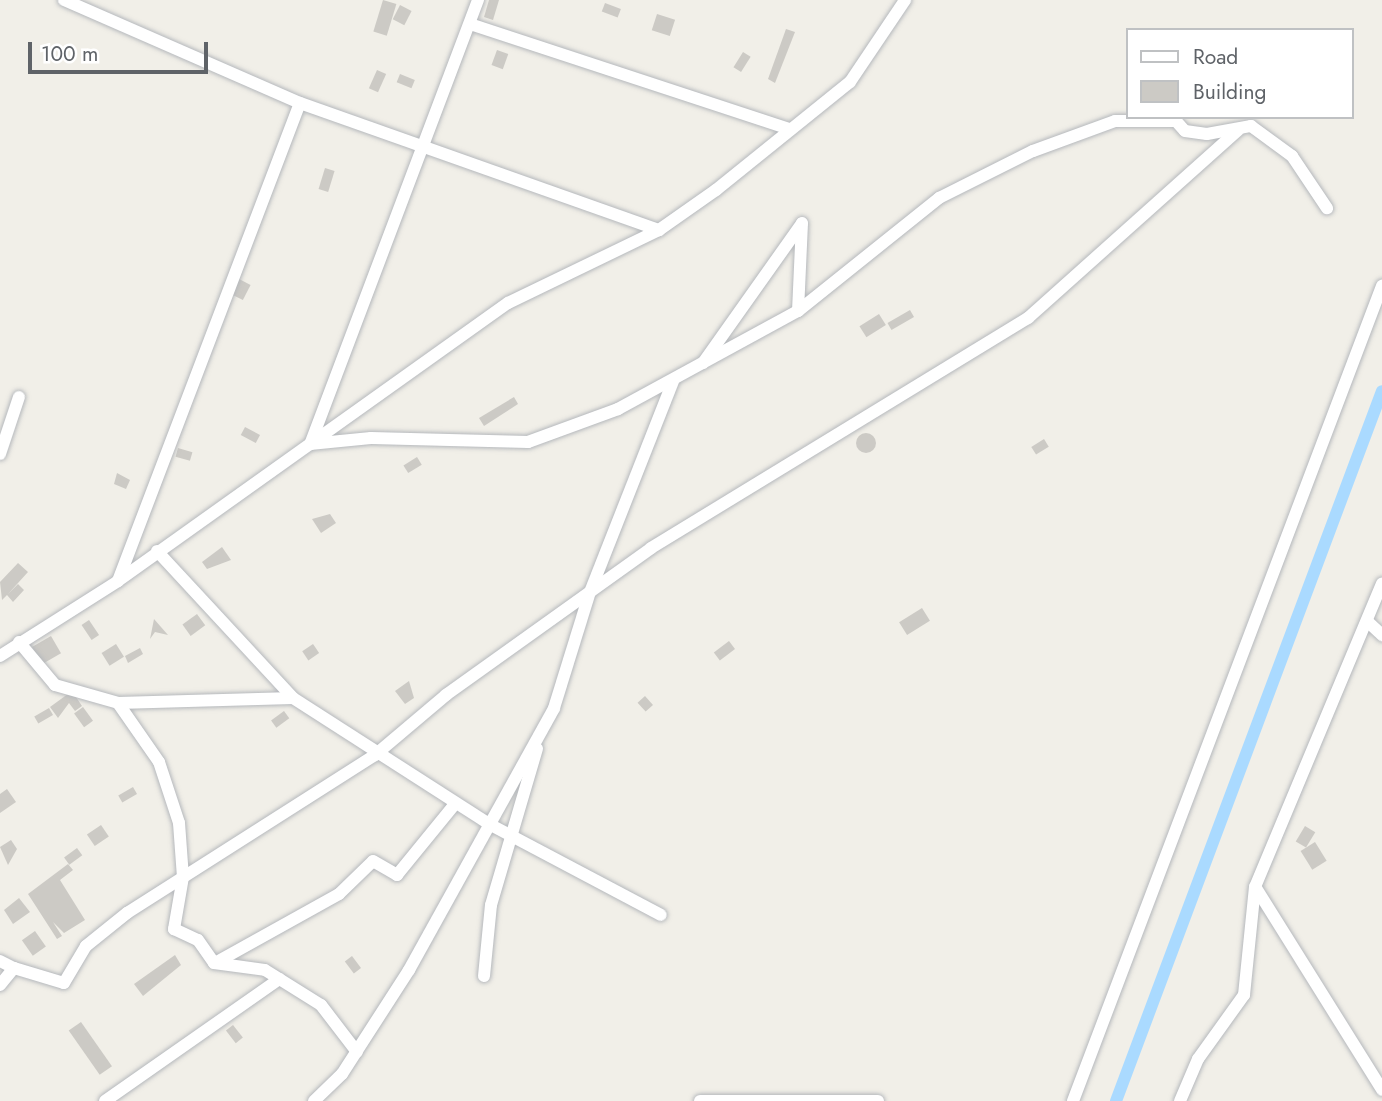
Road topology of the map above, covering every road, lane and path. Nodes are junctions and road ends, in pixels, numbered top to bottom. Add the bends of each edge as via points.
1 (64, 0) edge
2 (478, 0) edge
3 (905, 0) edge
4 (470, 24) junction
5 (300, 103) junction
6 (1240, 128) junction
7 (790, 129) junction
8 (427, 148) junction
9 (1327, 208) dead end
10 (659, 230) junction
11 (1382, 286) edge
12 (798, 311) junction
13 (701, 367) junction
14 (673, 381) junction
15 (19, 397) dead end
16 (310, 444) junction
17 (0, 454) edge
18 (158, 551) junction
19 (118, 581) junction
20 (1382, 583) edge
21 (590, 592) junction
22 (1367, 621) junction
23 (1382, 635) edge
24 (19, 642) junction
25 (0, 656) edge
26 (293, 698) junction
27 (118, 703) junction
28 (543, 729) junction
29 (376, 755) junction
30 (456, 804) junction
31 (491, 825) junction
32 (514, 836) junction
33 (183, 877) junction
34 (1255, 887) junction
35 (662, 915) dead end
36 (0, 961) edge
37 (214, 963) junction
38 (14, 968) junction
39 (484, 976) dead end
40 (279, 979) junction
41 (0, 985) edge
42 (357, 1052) junction
43 (1382, 1090) edge
44 (105, 1101) edge
45 (314, 1101) edge
46 (700, 1101) edge
47 (878, 1101) edge
48 (1073, 1101) edge
49 (1180, 1101) edge

1 - 5 street
2 - 4 street
3 - 7 street via 850,82
4 - 7 street
4 - 8 street
5 - 8 street
5 - 19 street
6 - 9 street via 1251,126 1292,156
6 - 12 street via 1207,134 1185,131 1176,121 1115,121 1033,151 939,198
6 - 21 street via 1028,318
7 - 10 street
8 - 10 street
8 - 16 street
10 - 16 street via 508,303
11 - 48 street
12 - 13 street
12 - 13 street via 802,223
13 - 14 street
14 - 16 street via 528,442 371,438
14 - 21 street
15 - 17 street
16 - 18 street
18 - 19 street
18 - 26 street
19 - 24 street
20 - 22 street
21 - 28 street
21 - 29 street
22 - 23 street
22 - 34 street
24 - 25 street
24 - 27 street via 55,685
26 - 27 street
26 - 29 street
27 - 33 street via 159,762 179,823
28 - 31 street
28 - 32 street
29 - 30 street
29 - 33 street
30 - 31 street
30 - 37 street via 397,875 373,861 340,894
31 - 32 street
31 - 42 street
32 - 35 street
32 - 39 street via 491,905
33 - 37 street via 174,929 198,940
33 - 38 street via 86,946 64,983
34 - 43 street
34 - 49 street via 1244,995 1198,1059
36 - 38 street
37 - 40 street via 265,970
38 - 41 street
40 - 42 street via 321,1005
40 - 44 street
42 - 45 street
46 - 47 street

